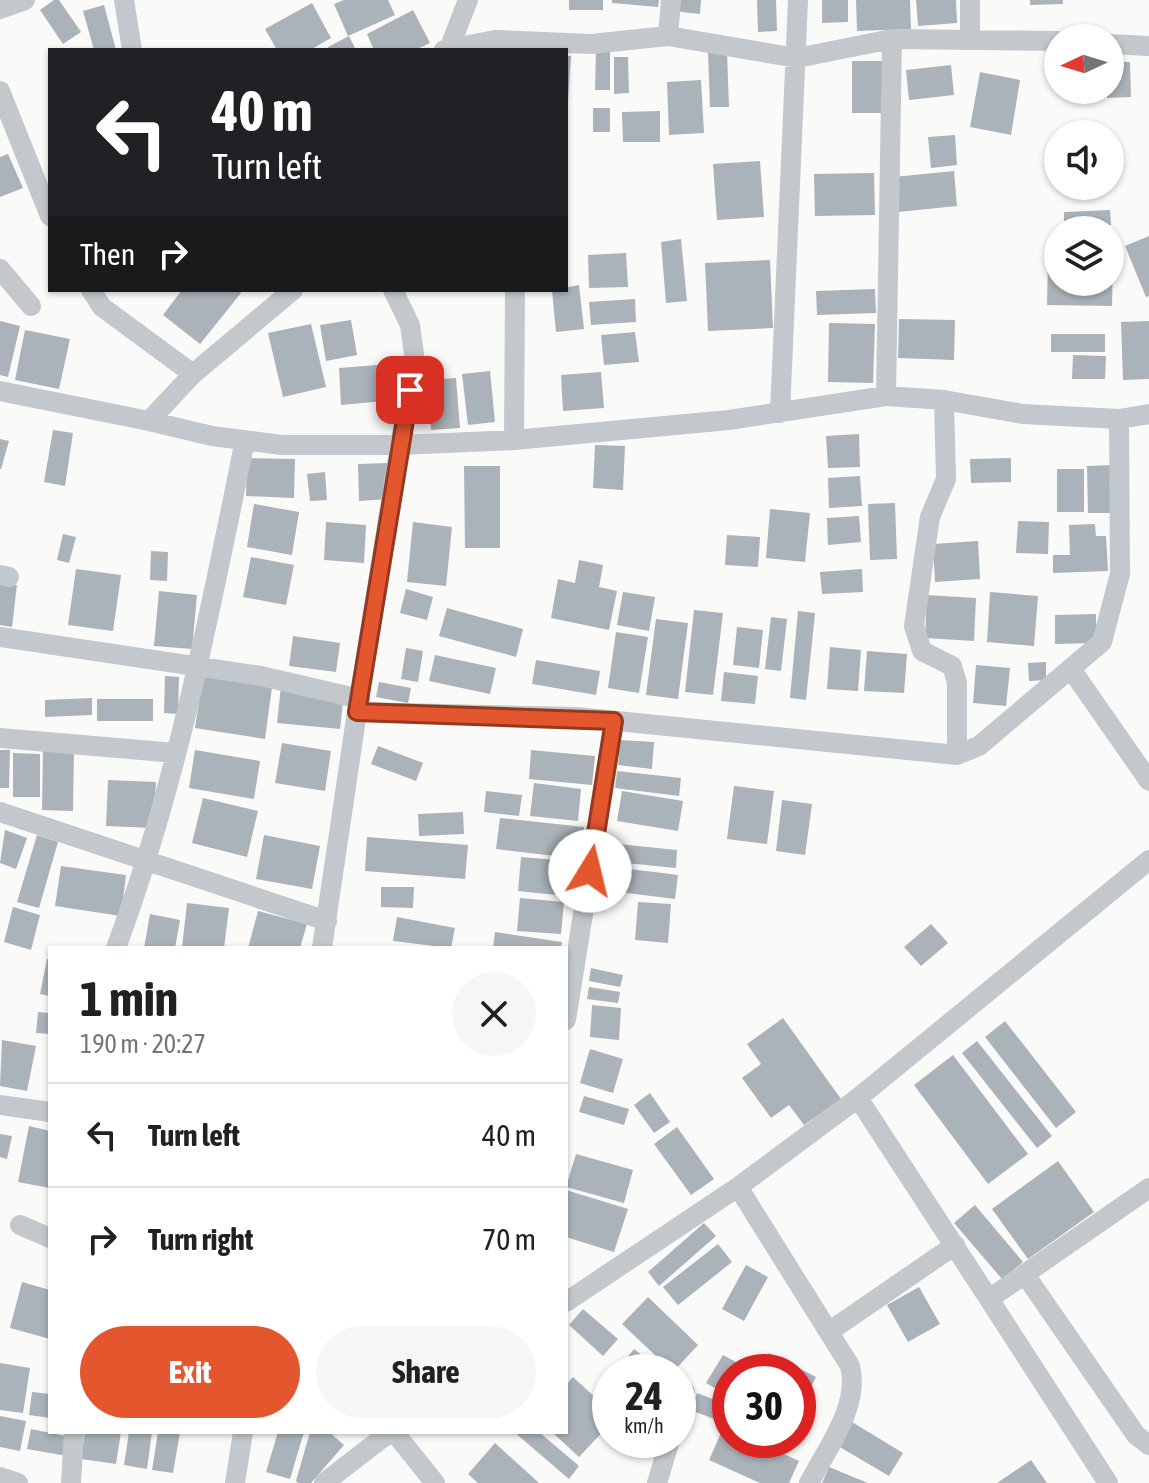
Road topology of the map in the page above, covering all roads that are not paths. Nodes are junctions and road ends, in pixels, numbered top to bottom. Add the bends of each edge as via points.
1 (25, 0) edge
2 (124, 0) edge
3 (468, 0) edge
4 (671, 0) edge
5 (798, 0) edge
6 (970, 0) edge
7 (0, 9) edge
8 (668, 36) junction
9 (970, 38) junction
10 (892, 39) junction
11 (1044, 41) edge
12 (496, 45) edge
13 (1124, 45) edge
14 (1149, 46) edge
15 (132, 48) edge
16 (448, 48) edge
17 (467, 48) edge
18 (797, 58) junction
19 (0, 91) edge
20 (48, 211) edge
21 (0, 269) edge
22 (92, 292) edge
23 (394, 292) edge
24 (515, 292) edge
25 (278, 294) edge
26 (31, 306) dead end
27 (193, 374) junction
28 (0, 391) edge
29 (886, 396) junction
30 (944, 400) junction
31 (780, 413) junction
32 (1149, 414) edge
33 (1119, 419) junction
34 (149, 421) junction
35 (245, 440) junction
36 (514, 440) junction
37 (400, 445) junction
38 (0, 637) edge
39 (199, 667) junction
40 (1071, 669) junction
41 (359, 706) junction
42 (614, 721) junction
43 (0, 738) edge
44 (176, 753) junction
45 (957, 755) junction
46 (1149, 781) edge
47 (0, 812) edge
48 (1149, 860) edge
49 (148, 861) junction
50 (327, 921) junction
51 (117, 946) edge
52 (322, 946) edge
53 (568, 1008) edge
54 (858, 1098) junction
55 (0, 1105) edge
56 (48, 1112) edge
57 (738, 1187) junction
58 (1149, 1188) edge
59 (20, 1225) dead end
60 (48, 1237) edge
61 (955, 1245) junction
62 (1026, 1276) junction
63 (989, 1299) junction
64 (568, 1301) edge
65 (830, 1331) junction
66 (74, 1434) edge
67 (243, 1434) edge
68 (389, 1434) edge
69 (394, 1434) edge
70 (1149, 1445) edge
71 (665, 1458) edge
72 (0, 1477) edge
73 (16, 1483) edge
74 (71, 1483) edge
75 (235, 1483) edge
76 (324, 1483) edge
77 (435, 1483) edge
78 (657, 1483) edge
79 (809, 1483) edge
80 (1108, 1483) edge

1 - 7 street
2 - 15 street
3 - 16 street
4 - 8 street
5 - 18 street
6 - 9 street
8 - 12 street
8 - 18 street
9 - 10 street
9 - 11 street
10 - 18 street
10 - 29 street
12 - 17 street
13 - 14 street
18 - 31 street
19 - 20 street
21 - 26 street
22 - 27 street via 102,307
23 - 37 street via 410,325 415,362
24 - 36 street
25 - 27 street
27 - 34 street
28 - 34 street
29 - 30 street
29 - 31 street
30 - 33 street via 1023,414
30 - 45 street via 946,479 930,517 914,626 922,651 952,666 957,683
31 - 36 street
32 - 33 street
33 - 40 street via 1120,574 1102,642
34 - 35 street
35 - 37 street
35 - 39 street
36 - 37 street
37 - 41 street
38 - 39 street
39 - 41 street via 261,676
39 - 44 street
40 - 45 street via 979,746
40 - 46 street
41 - 42 street
41 - 50 street
42 - 45 street
42 - 53 street
43 - 44 street
44 - 49 street
47 - 49 street
48 - 54 street
49 - 50 street
49 - 51 street
50 - 52 street
54 - 57 street
54 - 61 street
55 - 56 street
57 - 64 street
57 - 65 street
58 - 62 street
59 - 60 street
61 - 63 street
61 - 65 street
62 - 63 street
62 - 70 street via 1136,1435
63 - 80 street
65 - 79 street via 855,1386
66 - 74 street
67 - 75 street
68 - 76 street
69 - 77 street
71 - 78 street
72 - 73 street

